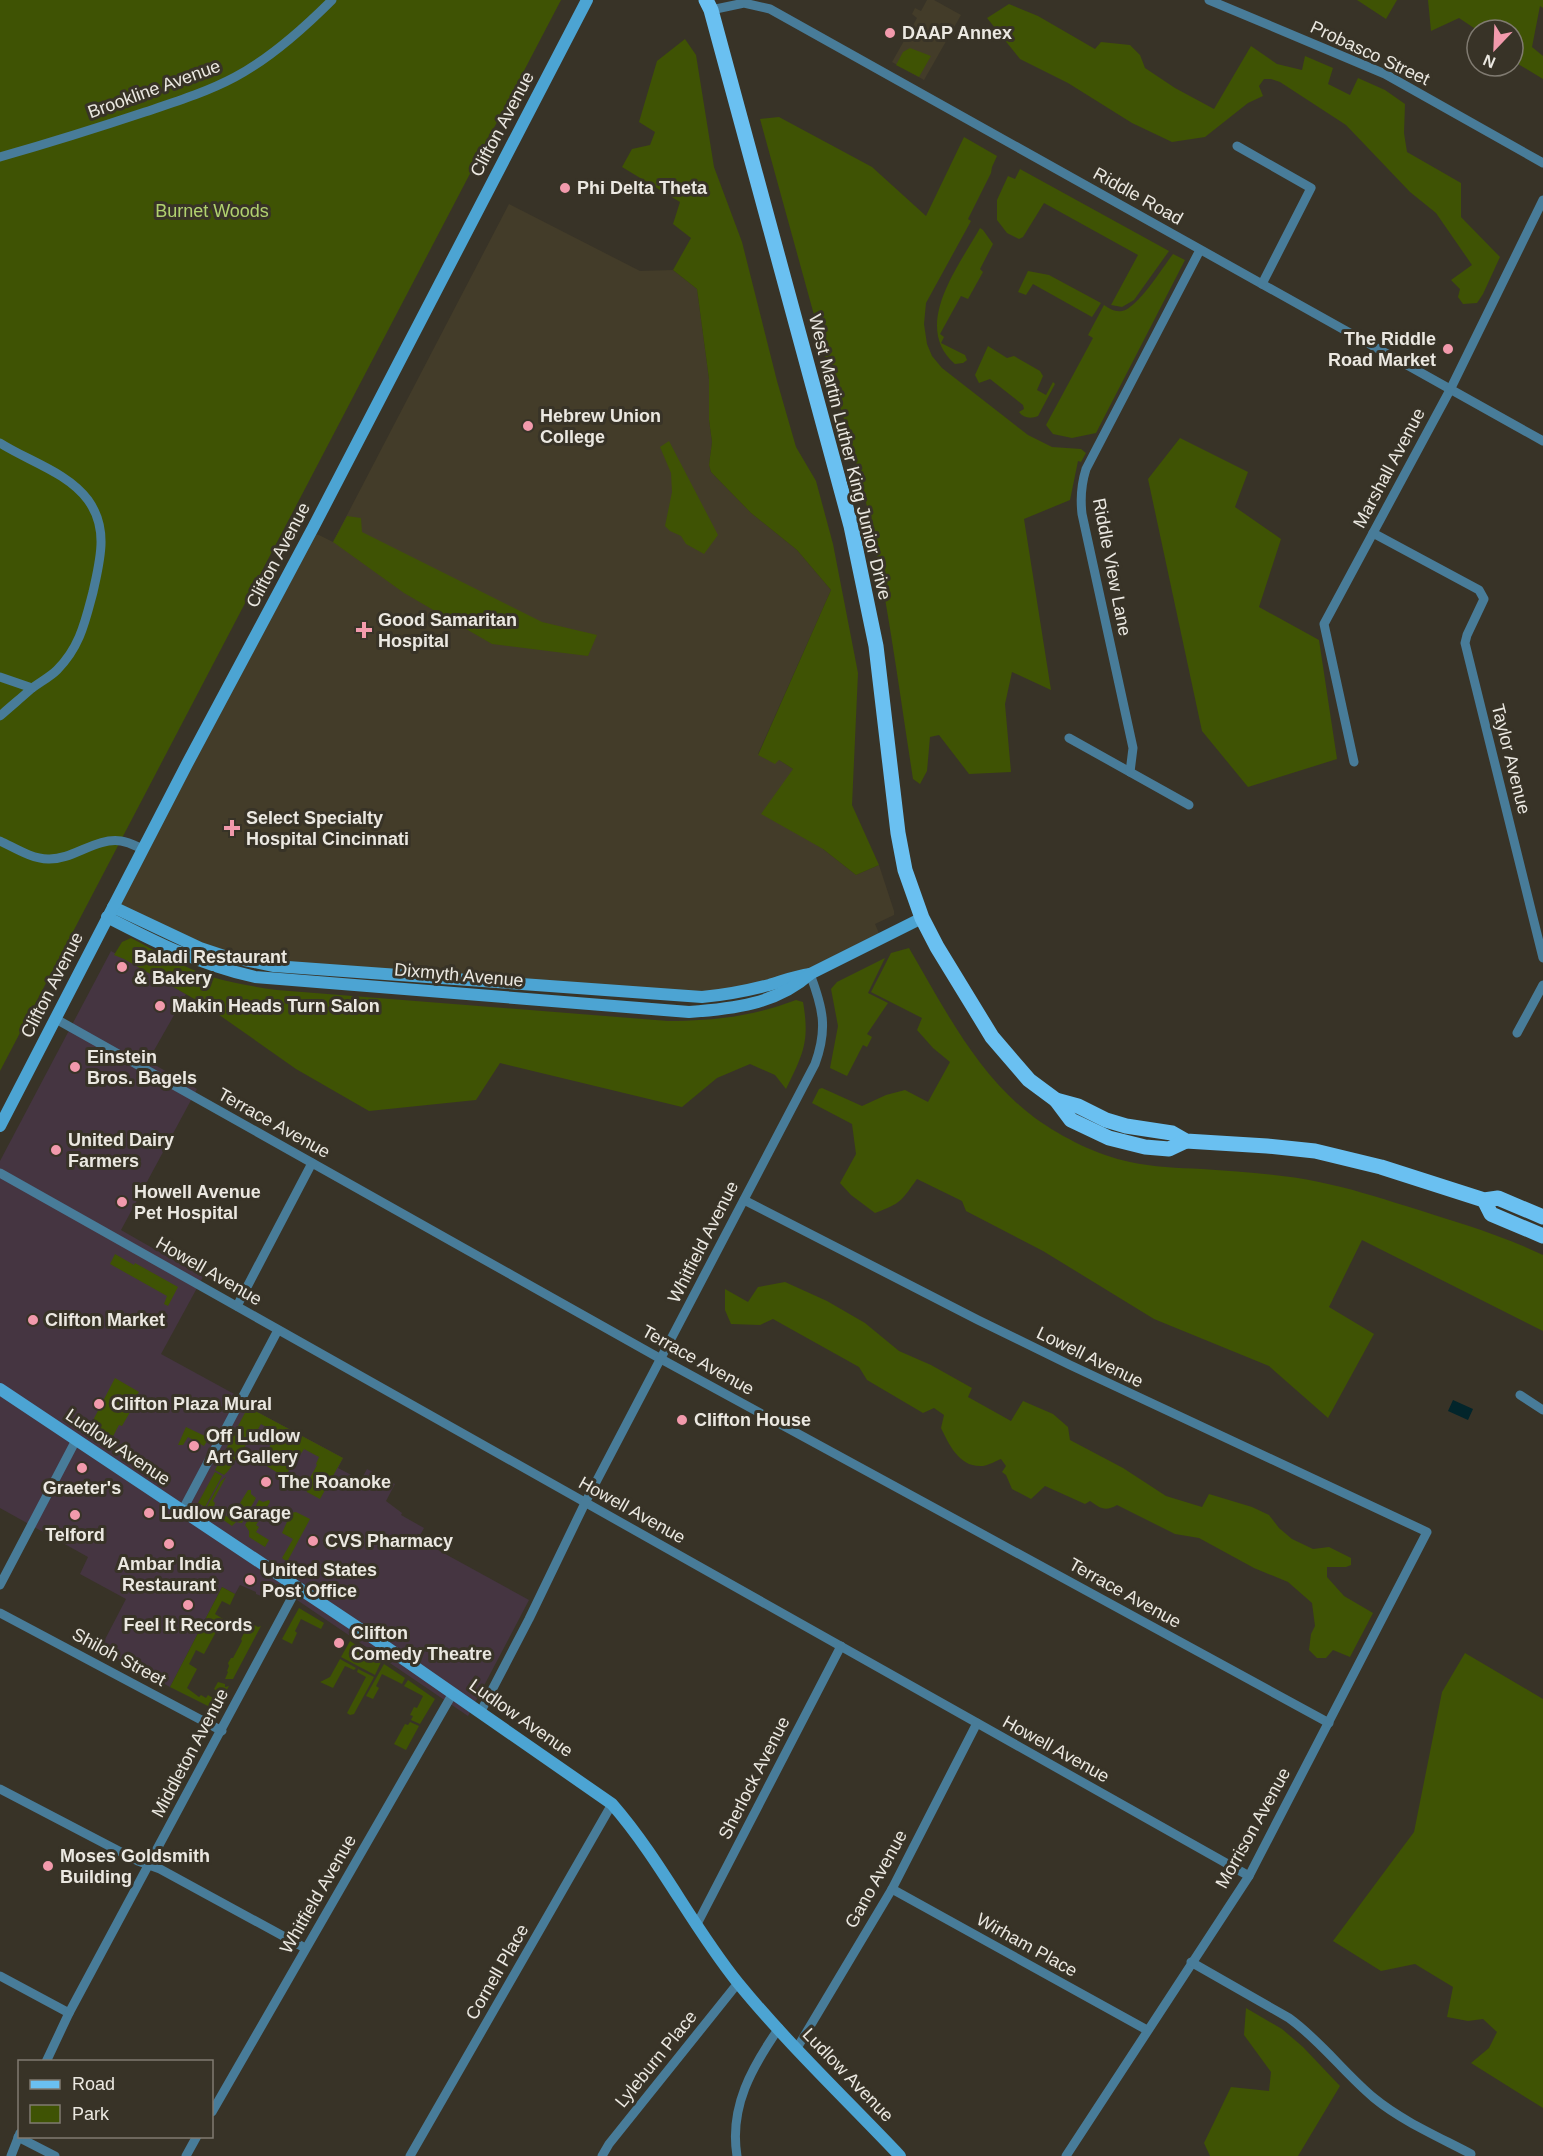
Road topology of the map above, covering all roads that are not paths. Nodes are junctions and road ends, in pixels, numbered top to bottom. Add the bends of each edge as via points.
1 (332, 0) edge
2 (587, 0) edge
3 (1209, 0) edge
4 (1237, 0) edge
5 (709, 5) edge
6 (1232, 10) junction
7 (1236, 146) dead end
8 (0, 157) edge
9 (1543, 163) edge
10 (1543, 200) edge
11 (1200, 250) junction
12 (1262, 284) junction
13 (1450, 390) junction
14 (1543, 441) edge
15 (0, 443) edge
16 (1373, 533) junction
17 (0, 677) edge
18 (32, 688) junction
19 (0, 716) edge
20 (1069, 738) dead end
21 (1354, 762) dead end
22 (1130, 772) junction
23 (1189, 805) dead end
24 (0, 841) edge
25 (143, 849) junction
26 (110, 912) junction
27 (922, 918) junction
28 (1543, 958) edge
29 (810, 974) junction
30 (1543, 984) edge
31 (56, 1019) junction
32 (1517, 1033) dead end
33 (0, 1126) edge
34 (312, 1163) junction
35 (0, 1173) edge
36 (744, 1200) junction
37 (1484, 1200) junction
38 (1543, 1217) edge
39 (1543, 1236) edge
40 (237, 1306) junction
41 (279, 1330) junction
42 (661, 1359) junction
43 (0, 1389) edge
44 (1520, 1395) dead end
45 (1543, 1410) edge
46 (76, 1440) junction
47 (585, 1503) junction
48 (182, 1511) junction
49 (1426, 1532) joint
50 (0, 1586) edge
51 (297, 1588) junction
52 (0, 1613) edge
53 (841, 1646) junction
54 (453, 1693) junction
55 (481, 1711) junction
56 (977, 1723) junction
57 (1329, 1724) junction
58 (222, 1731) junction
59 (0, 1789) edge
60 (612, 1804) junction
61 (149, 1864) junction
62 (1249, 1876) junction
63 (892, 1889) junction
64 (696, 1926) junction
65 (305, 1948) junction
66 (1191, 1962) junction
67 (0, 1976) edge
68 (738, 1983) junction
69 (69, 2013) junction
70 (779, 2028) junction
71 (1147, 2030) junction
72 (797, 2048) junction
73 (46, 2060) edge
74 (213, 2110) edge
75 (18, 2138) edge
76 (24, 2138) edge
77 (196, 2138) edge
78 (1471, 2154) dead end
79 (11, 2156) edge
80 (55, 2156) edge
81 (186, 2156) edge
82 (410, 2156) edge
83 (602, 2156) edge
84 (737, 2156) edge
85 (900, 2156) edge
86 (1066, 2156) edge

1 - 8 street, Brookline Avenue via 300,30 236,77 81,134
2 - 25 main road, Clifton Avenue
3 - 6 street, Probasco Street
4 - 6 street
5 - 11 street, Riddle Road via 744,3 770,9
5 - 27 main road, West Martin Luther King Junior Drive via 851,526 876,646 898,833 905,870
6 - 9 street, Probasco Street via 1385,74
7 - 12 street via 1311,189
10 - 13 street, Marshall Avenue
11 - 12 street, Riddle Road
11 - 22 street, Riddle View Lane via 1081,483 1082,514 1133,748
12 - 13 street, Riddle Road
13 - 14 street, Riddle Road
13 - 16 street, Marshall Avenue
15 - 18 street via 77,489 97,515 101,535 102,555 85,627 56,671
16 - 21 street, Marshall Avenue via 1324,624
16 - 28 street, Taylor Avenue via 1479,590 1484,599 1465,643
17 - 18 street
18 - 19 street
20 - 22 street
22 - 23 street
24 - 25 street via 46,859 120,840
25 - 26 main road, Clifton Avenue
26 - 29 main road, Dixmyth Avenue via 185,956 255,976 689,1012 748,1005 796,987
26 - 31 main road, Clifton Avenue
27 - 29 main road, Dixmyth Avenue
27 - 37 main road, West Martin Luther King Junior Drive via 992,1037 1071,1120 1109,1138 1145,1147 1169,1149 1186,1141 1315,1151 1381,1167
29 - 36 street, Whitfield Avenue via 822,1014 820,1051
30 - 32 street
31 - 33 main road, Clifton Avenue
31 - 34 street, Terrace Avenue
34 - 40 street
34 - 42 street, Terrace Avenue
35 - 40 street, Howell Avenue
36 - 42 street, Whitfield Avenue
36 - 49 street, Lowell Avenue via 1060,1361
37 - 38 main road, West Martin Luther King Junior Drive via 1498,1197
37 - 39 main road, West Martin Luther King Junior Drive via 1491,1214
40 - 41 street, Howell Avenue
41 - 47 street, Howell Avenue
41 - 48 street
42 - 47 street, Whitfield Avenue
42 - 57 street, Terrace Avenue
43 - 46 main road, Ludlow Avenue
44 - 45 street
46 - 48 main road, Ludlow Avenue
46 - 50 street
47 - 53 street, Howell Avenue
47 - 55 street, Whitfield Avenue
48 - 51 main road, Ludlow Avenue
49 - 57 street, Morrison Avenue
51 - 54 main road, Ludlow Avenue
51 - 58 street, Middleton Avenue
52 - 58 street, Shiloh Street
53 - 56 street, Howell Avenue
53 - 64 street, Sherlock Avenue
54 - 55 main road, Ludlow Avenue
54 - 65 street, Whitfield Avenue
55 - 60 main road, Ludlow Avenue
56 - 62 street, Howell Avenue
56 - 63 street, Gano Avenue
57 - 62 street, Morrison Avenue
58 - 61 street, Middleton Avenue
59 - 61 street
60 - 64 main road, Ludlow Avenue via 637,1833
60 - 82 street, Cornell Place
61 - 65 street
61 - 69 street, Middleton Avenue
62 - 66 street, Morrison Avenue
63 - 71 street, Wirham Place
63 - 72 street, Gano Avenue
64 - 68 main road, Ludlow Avenue
65 - 74 street, Whitfield Avenue
66 - 71 street, Morrison Avenue
66 - 78 street via 1303,2028 1387,2108
67 - 69 street
68 - 70 main road, Ludlow Avenue
68 - 83 street, Lyleburn Place
69 - 73 street, Middleton Avenue
70 - 72 main road, Ludlow Avenue
70 - 84 street via 760,2055 740,2098 735,2131
71 - 86 street, Morrison Avenue
72 - 85 main road, Ludlow Avenue
75 - 79 street
76 - 80 street
77 - 81 street

